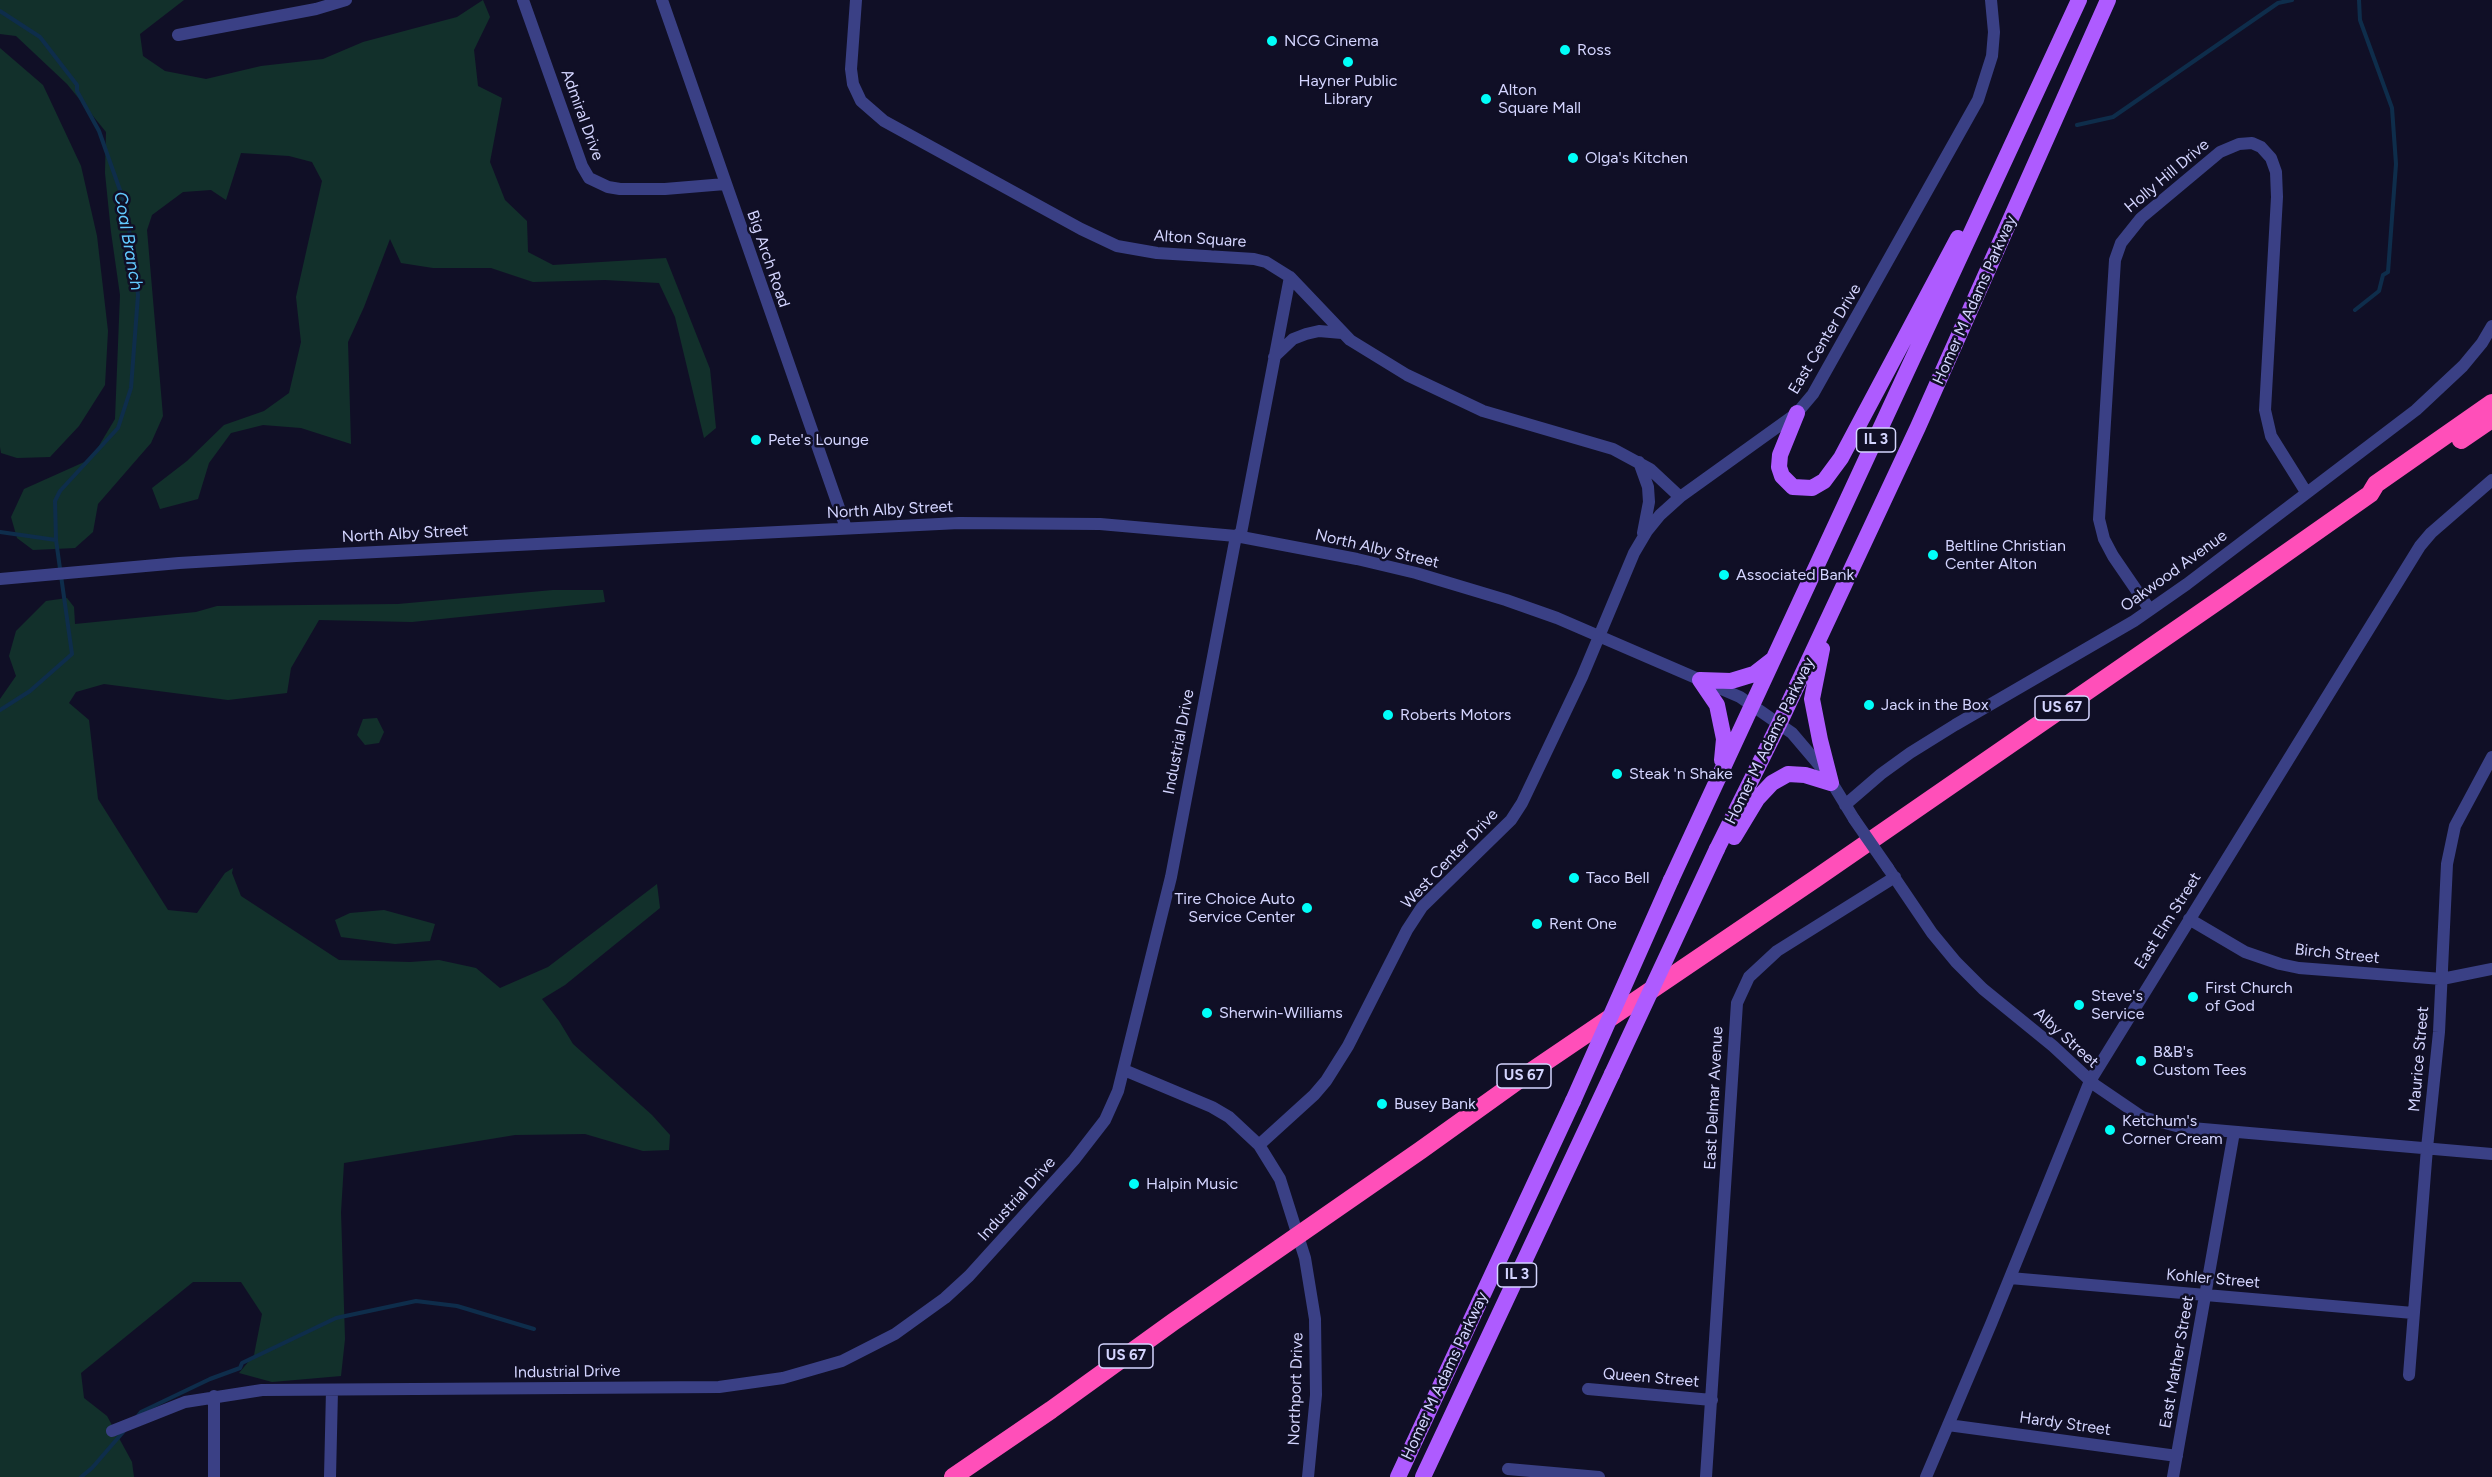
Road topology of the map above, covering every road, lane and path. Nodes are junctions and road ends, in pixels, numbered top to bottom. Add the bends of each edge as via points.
1 (346, 0) edge
2 (523, 0) edge
3 (662, 0) edge
4 (1992, 0) edge
5 (2108, 0) edge
6 (2079, 1) edge
7 (854, 3) edge
8 (178, 35) dead end
9 (725, 184) junction
10 (1290, 277) junction
11 (2492, 326) edge
12 (1342, 333) junction
13 (1274, 357) junction
14 (2492, 403) edge
15 (1797, 413) junction
16 (2492, 419) edge
17 (1639, 462) junction
18 (2492, 480) edge
19 (2306, 492) junction
20 (2370, 494) junction
21 (1680, 498) junction
22 (846, 528) junction
23 (1236, 536) junction
24 (1640, 543) junction
25 (0, 579) edge
26 (2150, 610) junction
27 (1830, 615) junction
28 (1598, 636) junction
29 (1775, 658) junction
30 (1700, 680) junction
31 (1754, 705) junction
32 (1779, 724) junction
33 (2492, 757) edge
34 (1720, 776) junction
35 (1832, 783) junction
36 (1845, 805) junction
37 (1892, 873) junction
38 (1695, 896) junction
39 (2189, 919) junction
40 (2492, 969) edge
41 (2442, 979) junction
42 (1124, 1070) junction
43 (2090, 1081) junction
44 (2234, 1132) junction
45 (1259, 1145) junction
46 (2427, 1148) junction
47 (2492, 1154) edge
48 (1299, 1235) junction
49 (2010, 1278) junction
50 (2206, 1294) junction
51 (2413, 1313) junction
52 (2409, 1375) dead end
53 (1588, 1389) dead end
54 (332, 1390) junction
55 (214, 1396) junction
56 (1712, 1400) junction
57 (1948, 1425) junction
58 (112, 1431) dead end
59 (2177, 1456) junction
60 (1508, 1469) dead end
61 (1554, 1475) edge
62 (214, 1477) edge
63 (330, 1477) edge
64 (953, 1477) edge
65 (1308, 1477) edge
66 (1398, 1477) edge
67 (1423, 1477) edge
68 (1599, 1477) edge
69 (1706, 1477) edge
70 (1926, 1477) edge
71 (2173, 1477) edge

1 - 8 street
2 - 9 street, Admiral Drive via 589,178 620,189
3 - 9 street, Big Arch Road
4 - 15 street, East Center Drive via 1992,56 1978,100 1825,375
5 - 27 main road, Homer M Adams Parkway / IL 3
6 - 15 main road via 1841,458 1824,481 1804,489 1787,483 1779,467
6 - 29 main road, Homer M Adams Parkway / IL 3
7 - 10 street, Alton Square via 853,84 861,101 884,121 1117,246 1157,254 1266,262
9 - 22 street, Big Arch Road
10 - 12 street, Alton Square
10 - 13 street, Industrial Drive
11 - 19 street, Oakwood Avenue via 2441,389
12 - 13 street via 1306,334 1293,339
12 - 17 street, Alton Square via 1407,375 1475,408 1613,449
13 - 23 street, Industrial Drive via 1240,533
14 - 20 highway, US 67 via 2376,484
15 - 21 street, East Center Drive
16 - 20 highway, US 67 via 2380,493
17 - 21 street, Alton Square
17 - 24 street via 1649,502
18 - 39 street, East Elm Street via 2420,546
19 - 26 street, Oakwood Avenue
19 - 26 street, Holly Hill Drive via 2271,436 2265,410 2276,172 2261,147 2240,144 2220,152 2141,218 2121,243 2115,260 2099,519 2104,539
20 - 48 highway, US 67
21 - 24 street, East Center Drive via 1660,515
22 - 23 street, North Alby Street via 1036,522
22 - 25 street, North Alby Street via 275,557
23 - 28 street, North Alby Street via 1416,573 1517,604
23 - 42 street, Industrial Drive via 1171,877
24 - 28 street, East Center Drive
26 - 36 street, Oakwood Avenue via 1910,753
27 - 32 main road, Homer M Adams Parkway / IL 3
27 - 35 main road via 1812,699
28 - 30 street, North Alby Street
28 - 45 street, West Center Drive via 1582,677 1511,820 1422,907 1326,1081
29 - 30 main road via 1754,674 1731,681
29 - 31 main road, Homer M Adams Parkway / IL 3
30 - 31 street, North Alby Street
30 - 34 main road via 1717,705 1724,739
31 - 32 street, Alby Street
31 - 34 main road, Homer M Adams Parkway / IL 3
32 - 35 street, Alby Street via 1809,751
32 - 38 main road, Homer M Adams Parkway / IL 3, bridge
33 - 41 street, Maurice Street via 2464,806 2451,840
34 - 66 main road, Homer M Adams Parkway / IL 3, bridge
35 - 36 street, Alby Street
35 - 38 main road via 1788,774 1772,783 1757,799
36 - 37 street, Alby Street, bridge
37 - 43 street, Alby Street via 1956,962
37 - 56 street, East Delmar Avenue via 1777,951 1749,977 1737,1003
38 - 67 main road, Homer M Adams Parkway / IL 3, bridge
39 - 41 street, Birch Street via 2245,952 2280,964
39 - 43 street, East Elm Street
40 - 41 street, Birch Street
41 - 46 street, Maurice Street
42 - 45 street, Northport Drive via 1212,1107
42 - 54 street, Industrial Drive via 1106,1120 969,1276 895,1335 842,1361 783,1378 719,1387
43 - 44 street, Alby Street via 2129,1110 2160,1123
43 - 49 street, East Elm Street
44 - 46 street, Alby Street
44 - 50 street, East Mather Street
45 - 48 street, Northport Drive via 1280,1179
46 - 47 street, Alby Street
46 - 51 street, Maurice Street
48 - 64 highway, US 67
48 - 65 street, Northport Drive via 1317,1345
49 - 50 street, Kohler Street
49 - 57 street, East Elm Street
50 - 51 street, Kohler Street
50 - 59 street, East Mather Street
51 - 52 street, Maurice Street
53 - 56 street, Queen Street
54 - 55 street, Industrial Drive via 262,1390
54 - 63 street
55 - 58 street, Industrial Drive via 166,1408
55 - 62 street
56 - 69 street, East Delmar Avenue
57 - 59 street, Hardy Street
57 - 70 street, East Elm Street
59 - 71 street, East Mather Street
60 - 61 street
61 - 68 street

